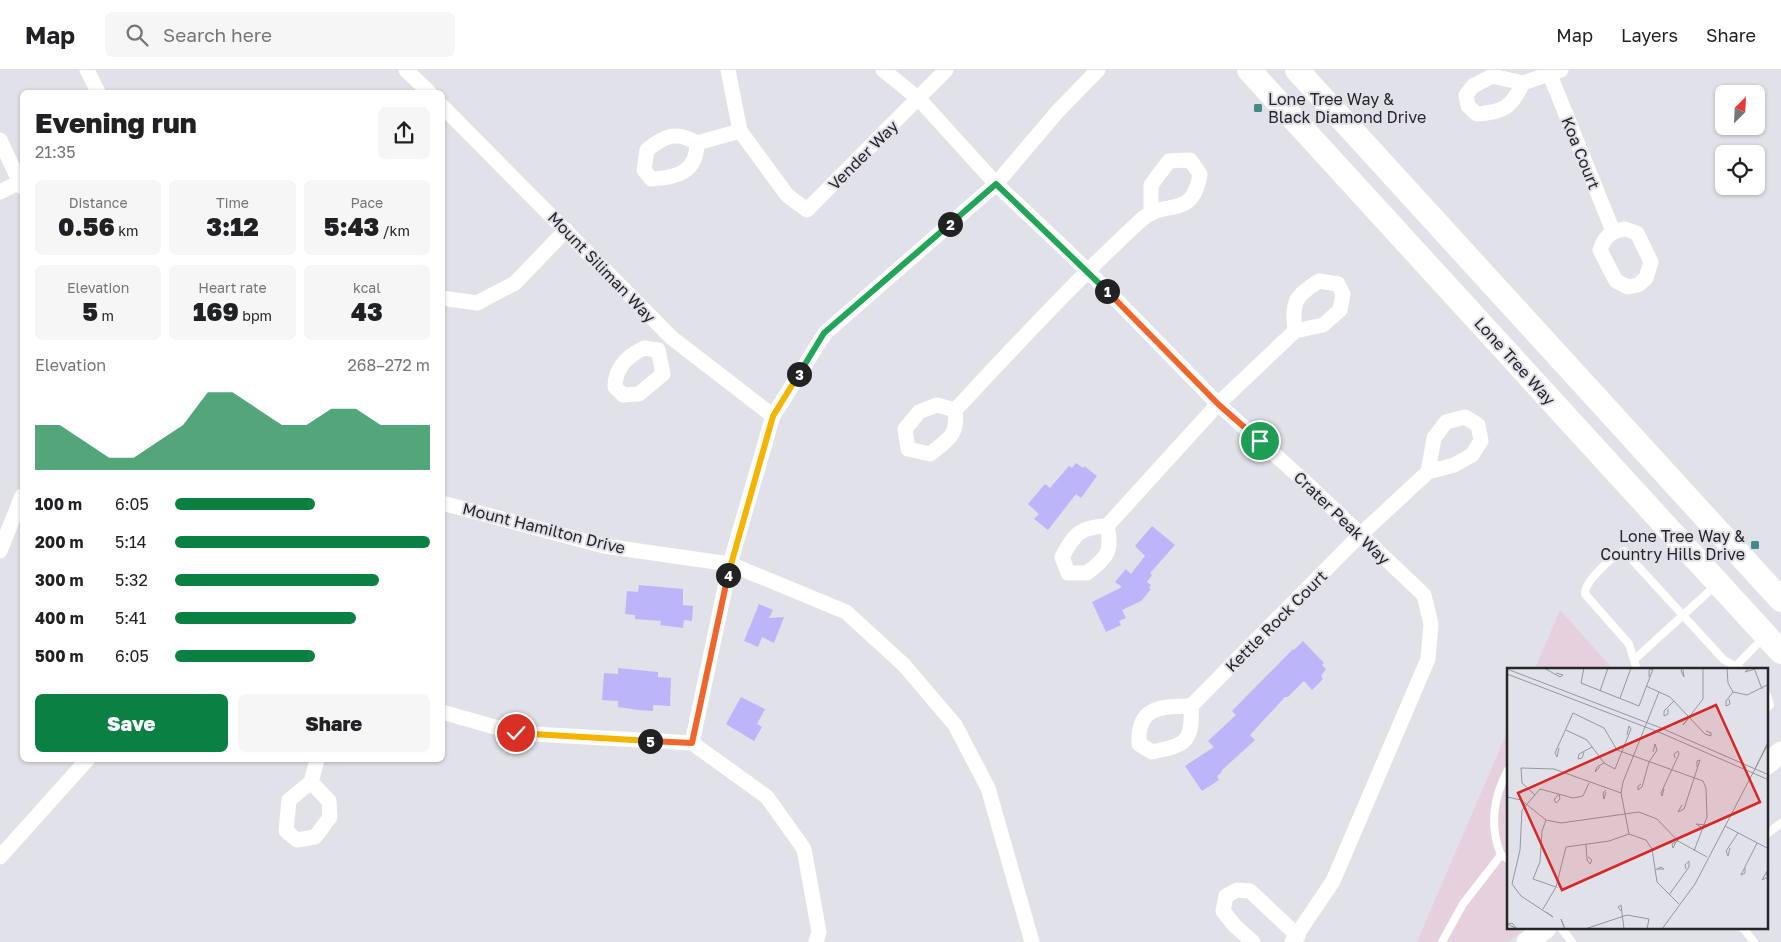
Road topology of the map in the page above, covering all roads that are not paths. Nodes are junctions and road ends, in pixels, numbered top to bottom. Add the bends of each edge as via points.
1 (87, 70) edge
2 (406, 70) edge
3 (728, 70) edge
4 (883, 70) edge
5 (946, 70) edge
6 (1098, 70) edge
7 (1249, 70) edge
8 (1297, 70) edge
9 (1553, 72) edge
10 (1523, 83) dead end
11 (97, 90) edge
12 (427, 90) edge
13 (919, 99) junction
14 (445, 109) edge
15 (740, 131) junction
16 (0, 140) edge
17 (698, 143) dead end
18 (20, 180) edge
19 (996, 184) junction
20 (20, 185) edge
21 (0, 192) edge
22 (1151, 211) dead end
23 (566, 230) junction
24 (1613, 231) dead end
25 (1087, 270) junction
26 (445, 298) edge
27 (1295, 331) dead end
28 (672, 338) junction
29 (658, 350) dead end
30 (1218, 404) junction
31 (955, 410) dead end
32 (773, 416) junction
33 (1428, 472) dead end
34 (20, 501) edge
35 (445, 504) edge
36 (1107, 526) dead end
37 (1360, 535) junction
38 (0, 551) edge
39 (730, 564) junction
40 (1717, 584) junction
41 (1781, 600) edge
42 (1684, 616) junction
43 (1773, 643) edge
44 (1635, 659) junction
45 (1637, 668) edge
46 (1737, 668) edge
47 (1191, 706) dead end
48 (445, 713) edge
49 (692, 743) junction
50 (1781, 752) edge
51 (85, 762) edge
52 (316, 762) edge
53 (1768, 763) edge
54 (1507, 772) edge
55 (311, 782) dead end
56 (1781, 823) edge
57 (1768, 833) edge
58 (0, 857) edge
59 (1505, 857) edge
60 (1543, 930) edge
61 (1563, 930) edge
62 (1745, 930) edge
63 (1295, 939) edge
64 (816, 942) edge
65 (1032, 942) edge
66 (1253, 942) edge
67 (1442, 942) edge
68 (1527, 942) edge
69 (1572, 942) edge
70 (1754, 942) edge

1 - 11 street
2 - 12 street
3 - 15 street
4 - 13 street, Crater Peak Way
5 - 13 street, Vender Way
6 - 19 street
7 - 40 main road, Lone Tree Way
8 - 41 main road
9 - 10 street
9 - 24 street, Koa Court
13 - 15 street, Vender Way via 807,210 787,195
13 - 19 street, Crater Peak Way
14 - 23 street, Mount Siliman Way
15 - 17 street
16 - 18 street
19 - 25 street, Crater Peak Way
19 - 32 street via 824,333
20 - 21 street
22 - 25 street
23 - 26 street via 515,283 477,303
23 - 28 street, Mount Siliman Way
25 - 30 street, Crater Peak Way
25 - 31 street
27 - 30 street
28 - 29 street
28 - 32 street, Mount Siliman Way
30 - 36 street
30 - 37 street, Crater Peak Way
32 - 39 street
33 - 37 street, Kettle Rock Court
34 - 38 street
35 - 39 street, Mount Hamilton Drive via 604,546
37 - 47 street, Kettle Rock Court
37 - 63 street, Crater Peak Way via 1424,595 1430,624 1428,658 1333,881
39 - 49 street
39 - 65 street, Mount Hamilton Drive via 846,612 904,665 955,725 988,788
40 - 42 lane
40 - 43 main road, Lone Tree Way
42 - 44 lane
42 - 44 lane via 1624,551 1616,554 1587,585 1585,594 1629,644
42 - 46 lane via 1724,660
43 - 46 lane
44 - 45 lane
48 - 49 street via 516,733
49 - 64 street via 767,797 804,849 819,932
50 - 53 street
51 - 58 street
52 - 55 street
54 - 59 lane via 1493,818 1494,838
56 - 57 lane
59 - 67 lane via 1463,904
60 - 68 street
61 - 69 lane
62 - 70 lane
63 - 66 street via 1250,891 1237,890 1226,896 1223,911

